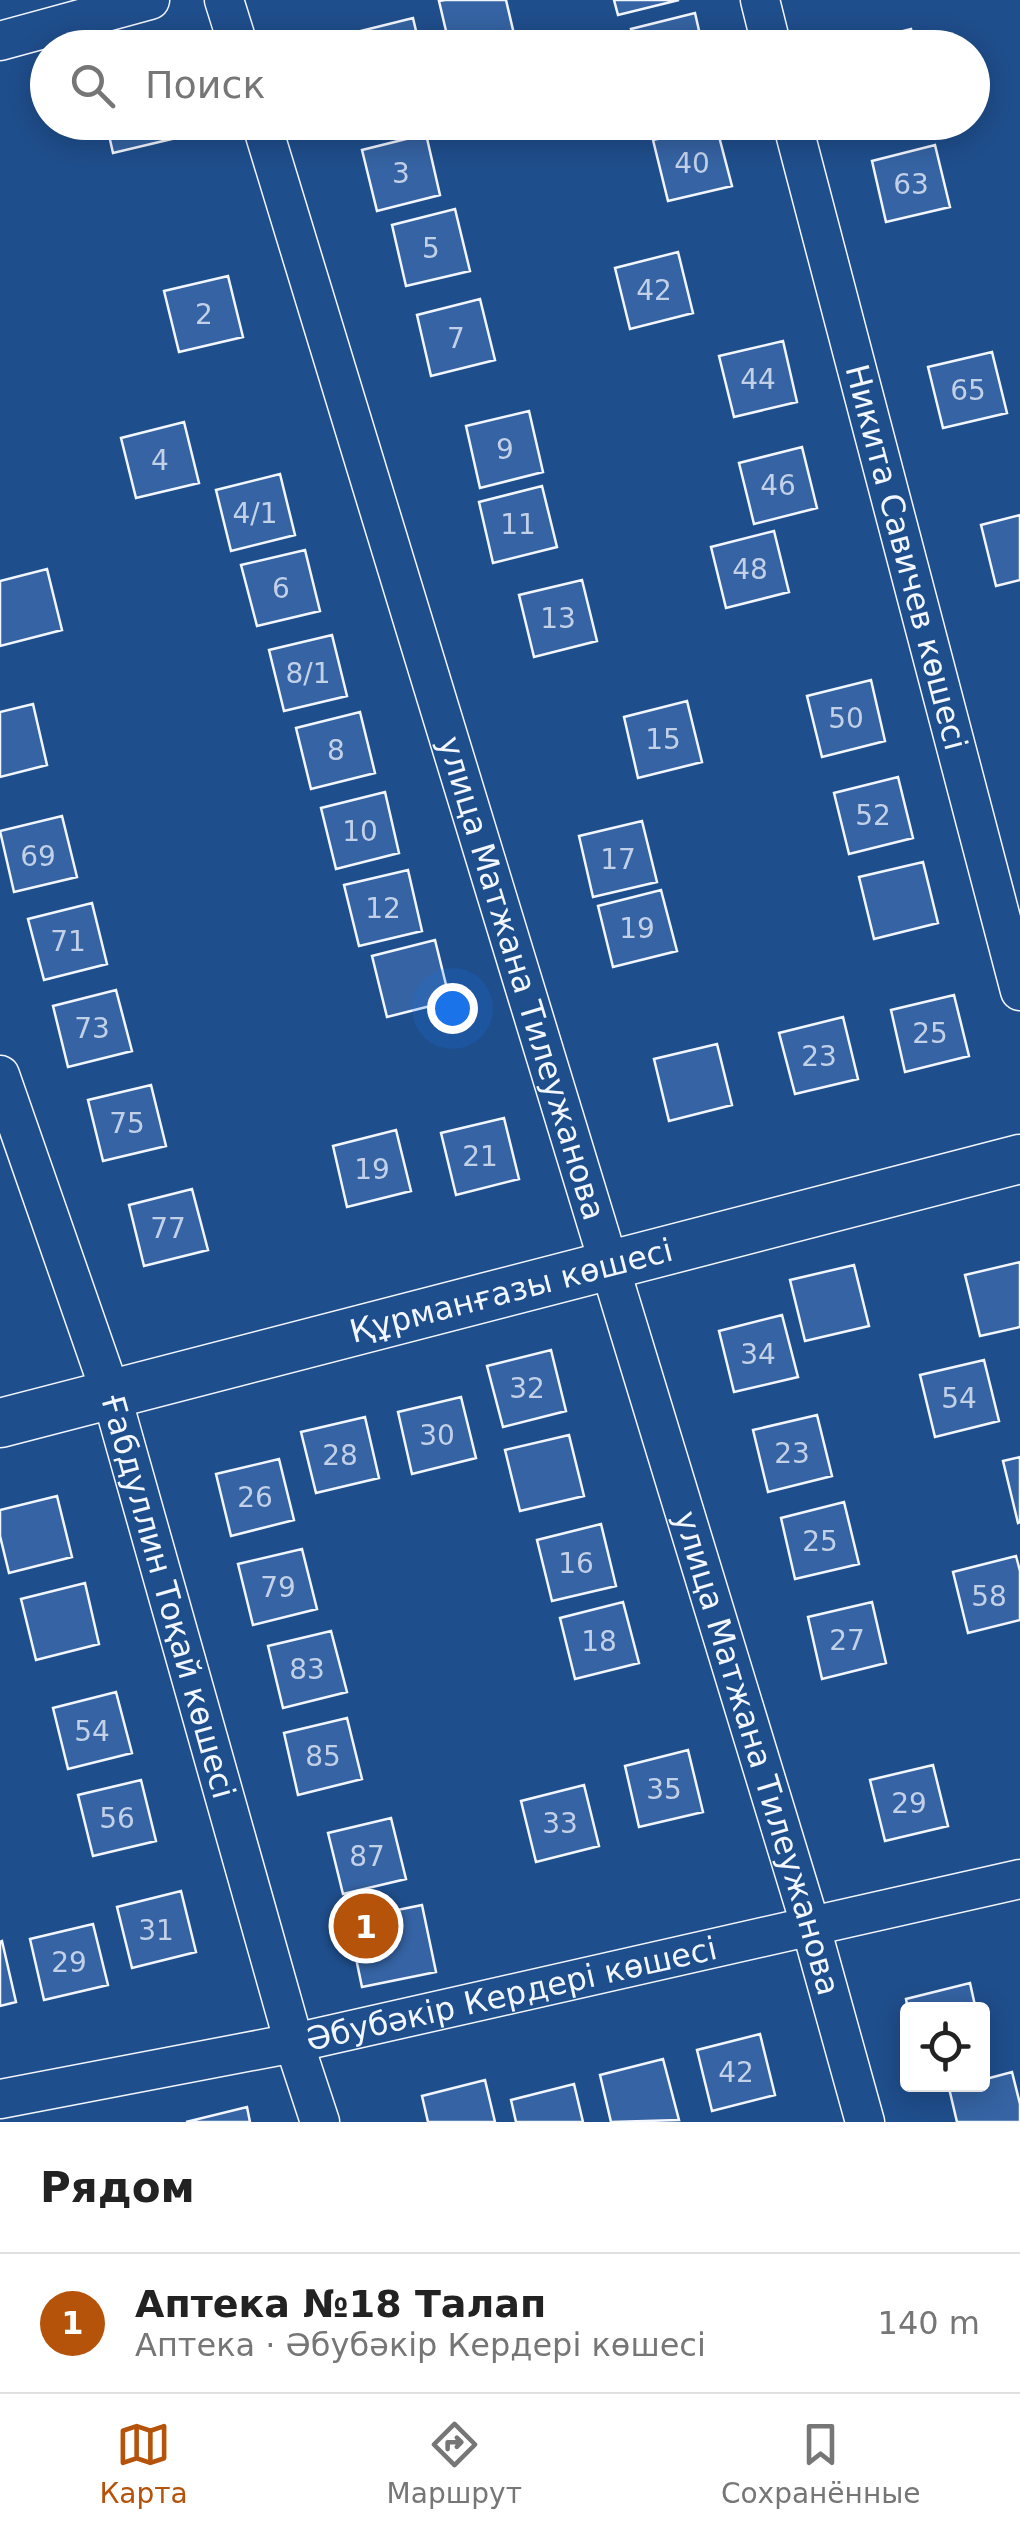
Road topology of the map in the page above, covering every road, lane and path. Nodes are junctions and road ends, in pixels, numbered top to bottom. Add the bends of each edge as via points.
1 (150, 0) edge
2 (224, 0) edge
3 (760, 0) edge
4 (40, 30) edge
5 (233, 30) edge
6 (768, 30) edge
7 (30, 33) edge
8 (0, 41) edge
9 (267, 140) edge
10 (797, 140) edge
11 (1020, 991) edge
12 (0, 1074) edge
13 (1020, 1159) edge
14 (608, 1264) junction
15 (112, 1394) junction
16 (0, 1422) edge
17 (1020, 1879) edge
18 (810, 1924) junction
19 (294, 2043) junction
20 (0, 2099) edge
21 (320, 2122) edge
22 (865, 2122) edge

1 - 4 street
2 - 5 street
3 - 6 street
7 - 8 street
9 - 14 street, улица Матжана Тилеужанова
10 - 11 street, Никита Савичев көшесі
12 - 15 street, Ғабдуллин Тоқай көшесі
13 - 14 street, Құрманғазы көшесі
14 - 15 street, Құрманғазы көшесі
14 - 18 street, улица Матжана Тилеужанова
15 - 16 street, Құрманғазы көшесі
15 - 19 street, Ғабдуллин Тоқай көшесі
17 - 18 street, Әбубәкір Кердері көшесі
18 - 19 street, Әбубәкір Кердері көшесі
18 - 22 street, улица Матжана Тилеужанова
19 - 20 street, Әбубәкір Кердері көшесі
19 - 21 street, Ғабдуллин Тоқай көшесі

